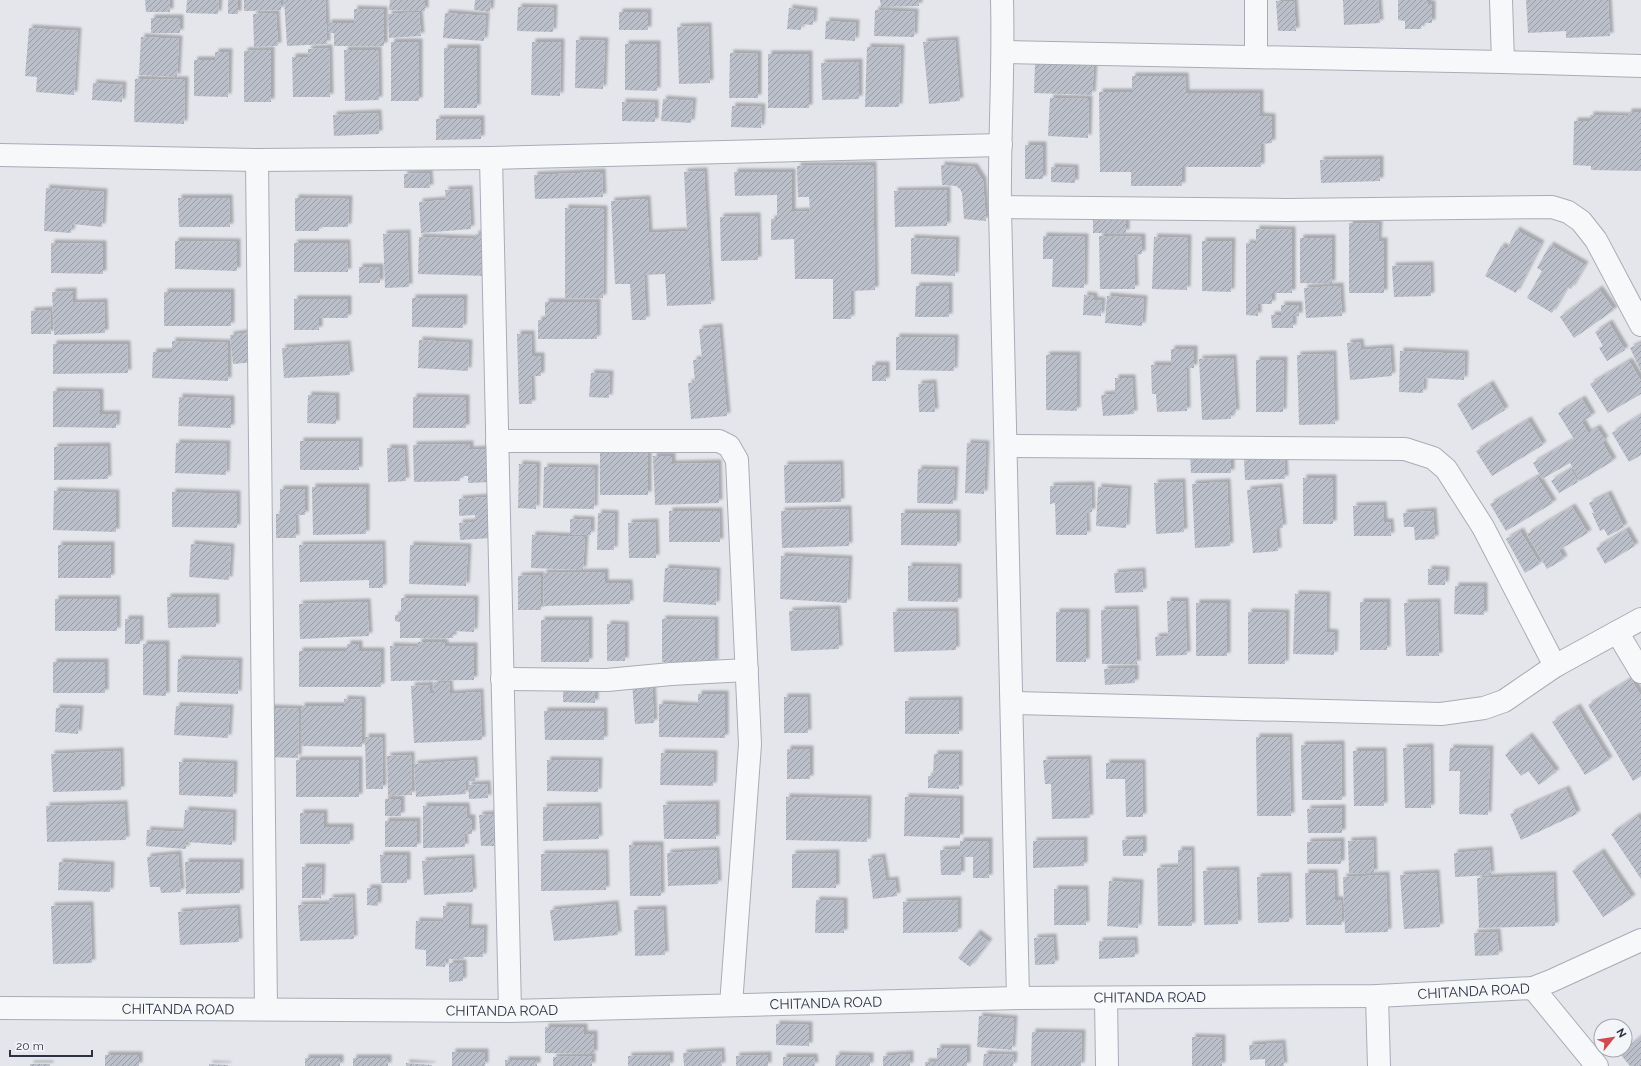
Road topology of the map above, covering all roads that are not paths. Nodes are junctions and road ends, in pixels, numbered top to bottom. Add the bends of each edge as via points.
1 (1002, 0) edge
2 (1256, 0) edge
3 (1501, 0) edge
4 (1004, 52) junction
5 (1256, 57) junction
6 (1503, 62) junction
7 (1641, 66) edge
8 (1001, 145) junction
9 (0, 155) edge
10 (491, 158) junction
11 (257, 160) junction
12 (1000, 207) junction
13 (1641, 325) edge
14 (497, 441) junction
15 (1007, 446) junction
16 (1641, 619) edge
17 (1617, 632) junction
18 (1555, 666) junction
19 (747, 670) junction
20 (1641, 672) edge
21 (502, 679) junction
22 (1013, 703) junction
23 (1641, 940) edge
24 (1533, 988) junction
25 (1377, 996) junction
26 (1018, 998) junction
27 (1106, 998) junction
28 (731, 1005) junction
29 (0, 1008) edge
30 (266, 1009) junction
31 (510, 1011) junction
32 (1107, 1066) edge
33 (1379, 1066) edge
34 (1597, 1066) edge

1 - 4 street
2 - 5 street
3 - 6 street
4 - 5 street
4 - 8 street
5 - 6 street
6 - 7 street
8 - 10 street
8 - 12 street
9 - 11 street
10 - 11 street
10 - 14 street
11 - 30 street
12 - 13 street via 1287,210 1552,207 1568,212 1581,221 1596,240
12 - 15 street
14 - 19 street via 719,440 729,446 737,460
14 - 21 street
15 - 18 street via 1405,449 1433,458 1446,469 1482,526
15 - 22 street
16 - 17 street
17 - 18 street
17 - 20 street
18 - 22 street via 1504,701 1484,708 1441,714
19 - 21 street via 607,680
19 - 28 street via 750,744
21 - 31 street
22 - 26 street
23 - 24 street, CHITANDA ROAD
24 - 25 street, CHITANDA ROAD
24 - 34 street
25 - 27 street, CHITANDA ROAD
25 - 33 street
26 - 27 street, CHITANDA ROAD
26 - 28 street, CHITANDA ROAD
27 - 32 street
28 - 31 street, CHITANDA ROAD
29 - 30 street, CHITANDA ROAD
30 - 31 street, CHITANDA ROAD

